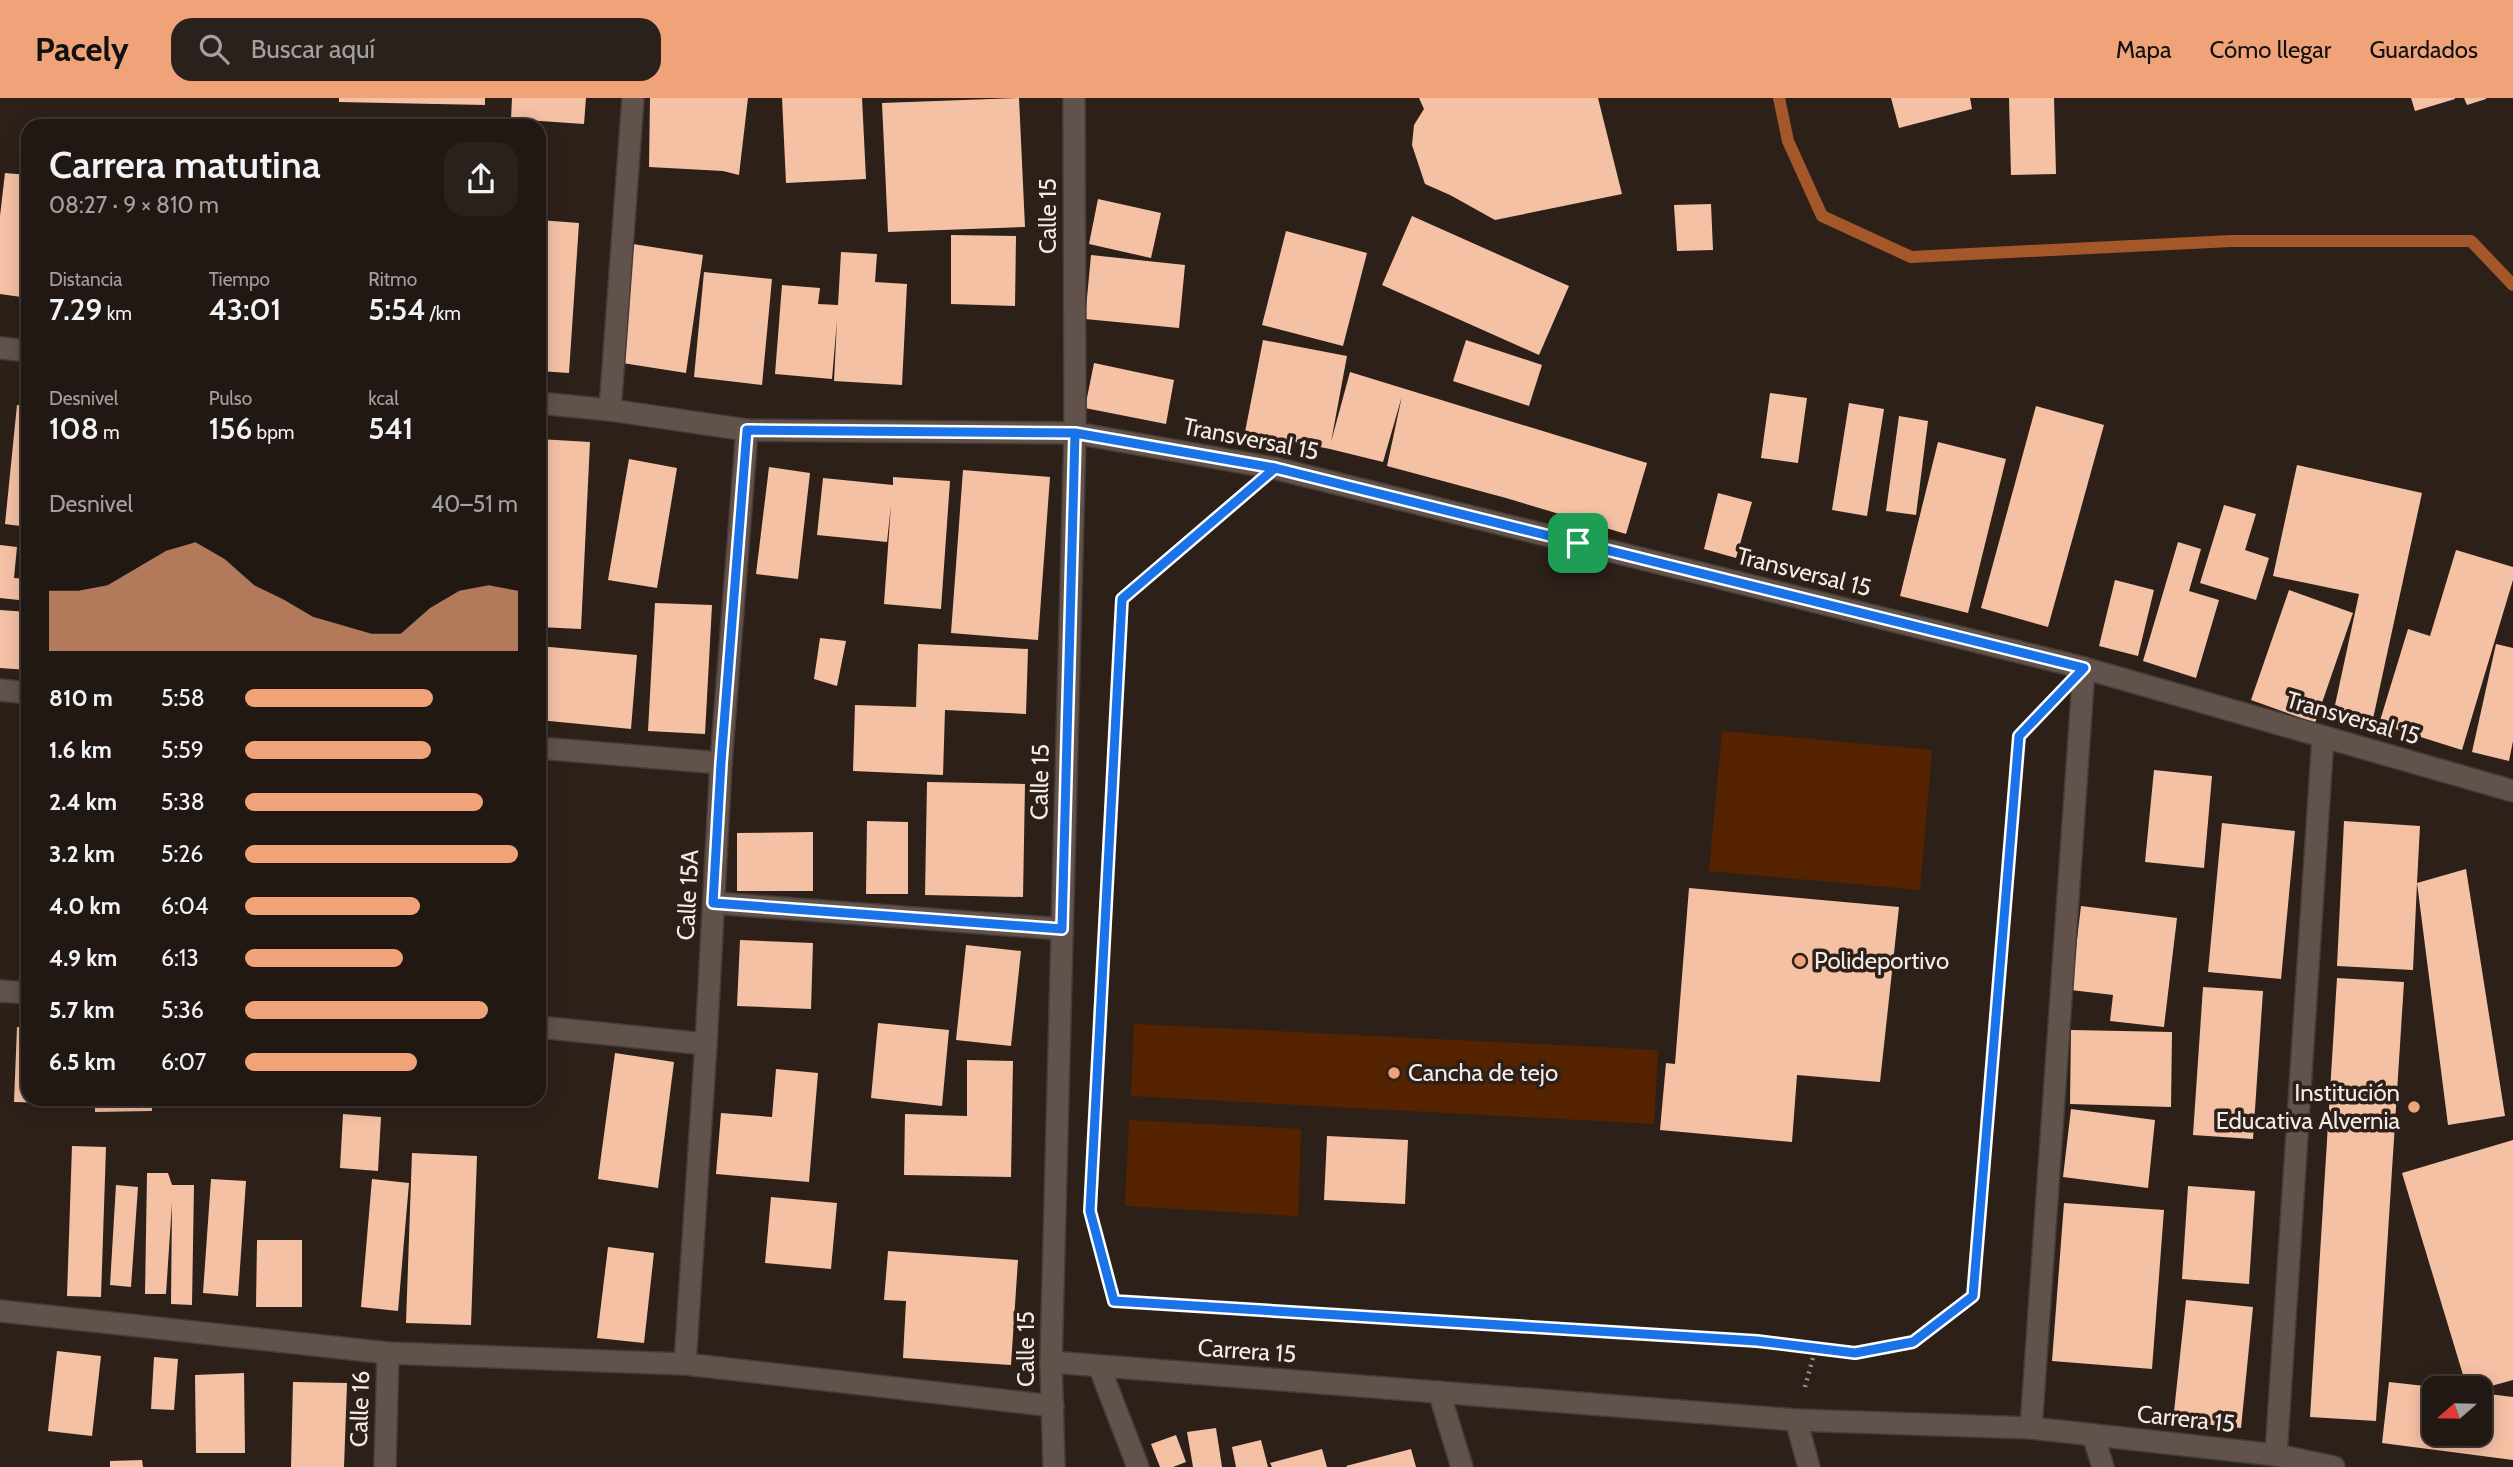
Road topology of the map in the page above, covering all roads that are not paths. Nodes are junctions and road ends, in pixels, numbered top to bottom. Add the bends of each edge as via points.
1 (633, 98) edge
2 (1074, 98) edge
3 (0, 348) edge
4 (21, 350) edge
5 (546, 404) edge
6 (610, 410) junction
7 (747, 430) junction
8 (1075, 433) junction
9 (2084, 668) junction
10 (0, 690) edge
11 (21, 692) edge
12 (2323, 737) junction
13 (546, 749) edge
14 (721, 763) junction
15 (2513, 791) edge
16 (713, 903) junction
17 (1062, 929) junction
18 (0, 991) edge
19 (21, 992) edge
20 (546, 1028) edge
21 (706, 1044) junction
22 (0, 1311) edge
23 (388, 1353) junction
24 (1051, 1362) junction
25 (685, 1364) junction
26 (1099, 1366) junction
27 (1439, 1392) junction
28 (1053, 1406) junction
29 (1796, 1420) junction
30 (2031, 1428) junction
31 (2093, 1435) junction
32 (2276, 1455) junction
33 (385, 1467) edge
34 (1054, 1467) edge
35 (1138, 1467) edge
36 (1462, 1467) edge
37 (1809, 1467) edge
38 (2104, 1467) edge
39 (2334, 1467) edge

1 - 6 street
2 - 8 street, Calle 15
3 - 4 street
5 - 6 street, Transversal 15
6 - 7 street, Transversal 15
7 - 8 street, Transversal 15
7 - 14 street, Calle 15A
8 - 9 street, Transversal 15 via 1275,468
8 - 17 street, Calle 15
9 - 12 street, Transversal 15
9 - 30 street
10 - 11 street
12 - 15 street, Transversal 15
12 - 32 street
13 - 14 street
14 - 16 street, Calle 15A
16 - 17 street
16 - 21 street, Calle 15A
17 - 24 street, Calle 15
18 - 19 street
20 - 21 street
21 - 25 street, Calle 15A
22 - 23 street
23 - 25 street
23 - 33 street, Calle 16
24 - 26 street, Carrera 15
24 - 28 street, Calle 15
25 - 28 street
26 - 27 street, Carrera 15
26 - 35 street
27 - 29 street, Carrera 15
27 - 36 street
28 - 34 street, Calle 15
29 - 30 street, Carrera 15
29 - 37 street
30 - 31 street, Carrera 15
31 - 32 street, Carrera 15
31 - 38 street
32 - 39 street, Carrera 15

